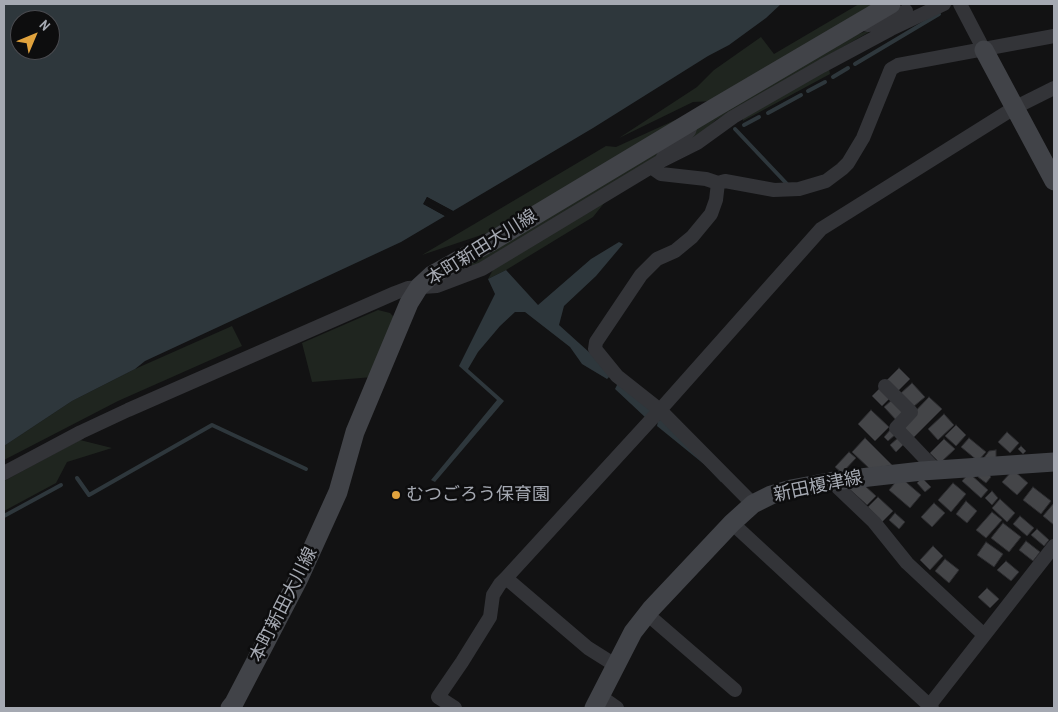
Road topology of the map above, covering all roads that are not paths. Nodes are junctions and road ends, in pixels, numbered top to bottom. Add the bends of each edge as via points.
1 (891, 4) edge
2 (922, 4) edge
3 (944, 4) edge
4 (960, 4) edge
5 (859, 23) junction
6 (1054, 36) edge
7 (984, 50) junction
8 (1054, 88) edge
9 (1014, 108) junction
10 (694, 120) junction
11 (656, 164) junction
12 (1054, 181) edge
13 (718, 183) junction
14 (419, 287) junction
15 (885, 386) dead end
16 (660, 410) junction
17 (1054, 462) edge
18 (936, 470) junction
19 (4, 473) edge
20 (831, 481) junction
21 (753, 504) junction
22 (732, 522) junction
23 (1054, 546) edge
24 (506, 578) junction
25 (648, 614) junction
26 (984, 635) junction
27 (615, 665) junction
28 (735, 690) dead end
29 (597, 702) edge
30 (236, 706) edge
31 (931, 707) edge
32 (455, 708) edge
33 (617, 708) edge

1 - 5 main road, 本町新田大川線
2 - 5 street via 882,23
3 - 11 street via 822,66 733,117 697,143
4 - 7 street
5 - 10 main road, 本町新田大川線
6 - 7 street
7 - 9 main road
7 - 13 street via 898,65 891,69 863,138 848,163 826,180 799,189 774,190 725,181
8 - 9 street
9 - 12 main road
9 - 16 street via 821,229
10 - 11 street via 689,131
10 - 14 main road, 本町新田大川線 via 432,275
11 - 13 street via 661,174
11 - 14 street via 482,268 437,286
13 - 16 street via 711,214 692,237 675,251 657,259 641,276 596,342 595,349 617,376
14 - 19 street via 395,293 128,410
14 - 30 main road, 本町新田大川線 via 355,432 338,492
15 - 18 street via 911,412 896,428
16 - 21 street
16 - 24 street
17 - 18 main road, 新田榎津線
18 - 20 main road, 新田榎津線
20 - 21 main road, 新田榎津線 via 784,491
20 - 26 street via 874,522 907,563
21 - 22 main road, 新田榎津線
22 - 25 main road, 新田榎津線
22 - 31 street
23 - 26 street
24 - 27 street via 588,648
24 - 32 street via 493,595 490,617 438,698
25 - 27 main road, 新田榎津線 via 633,632
25 - 28 street
26 - 31 street
27 - 29 main road, 新田榎津線
29 - 33 street

